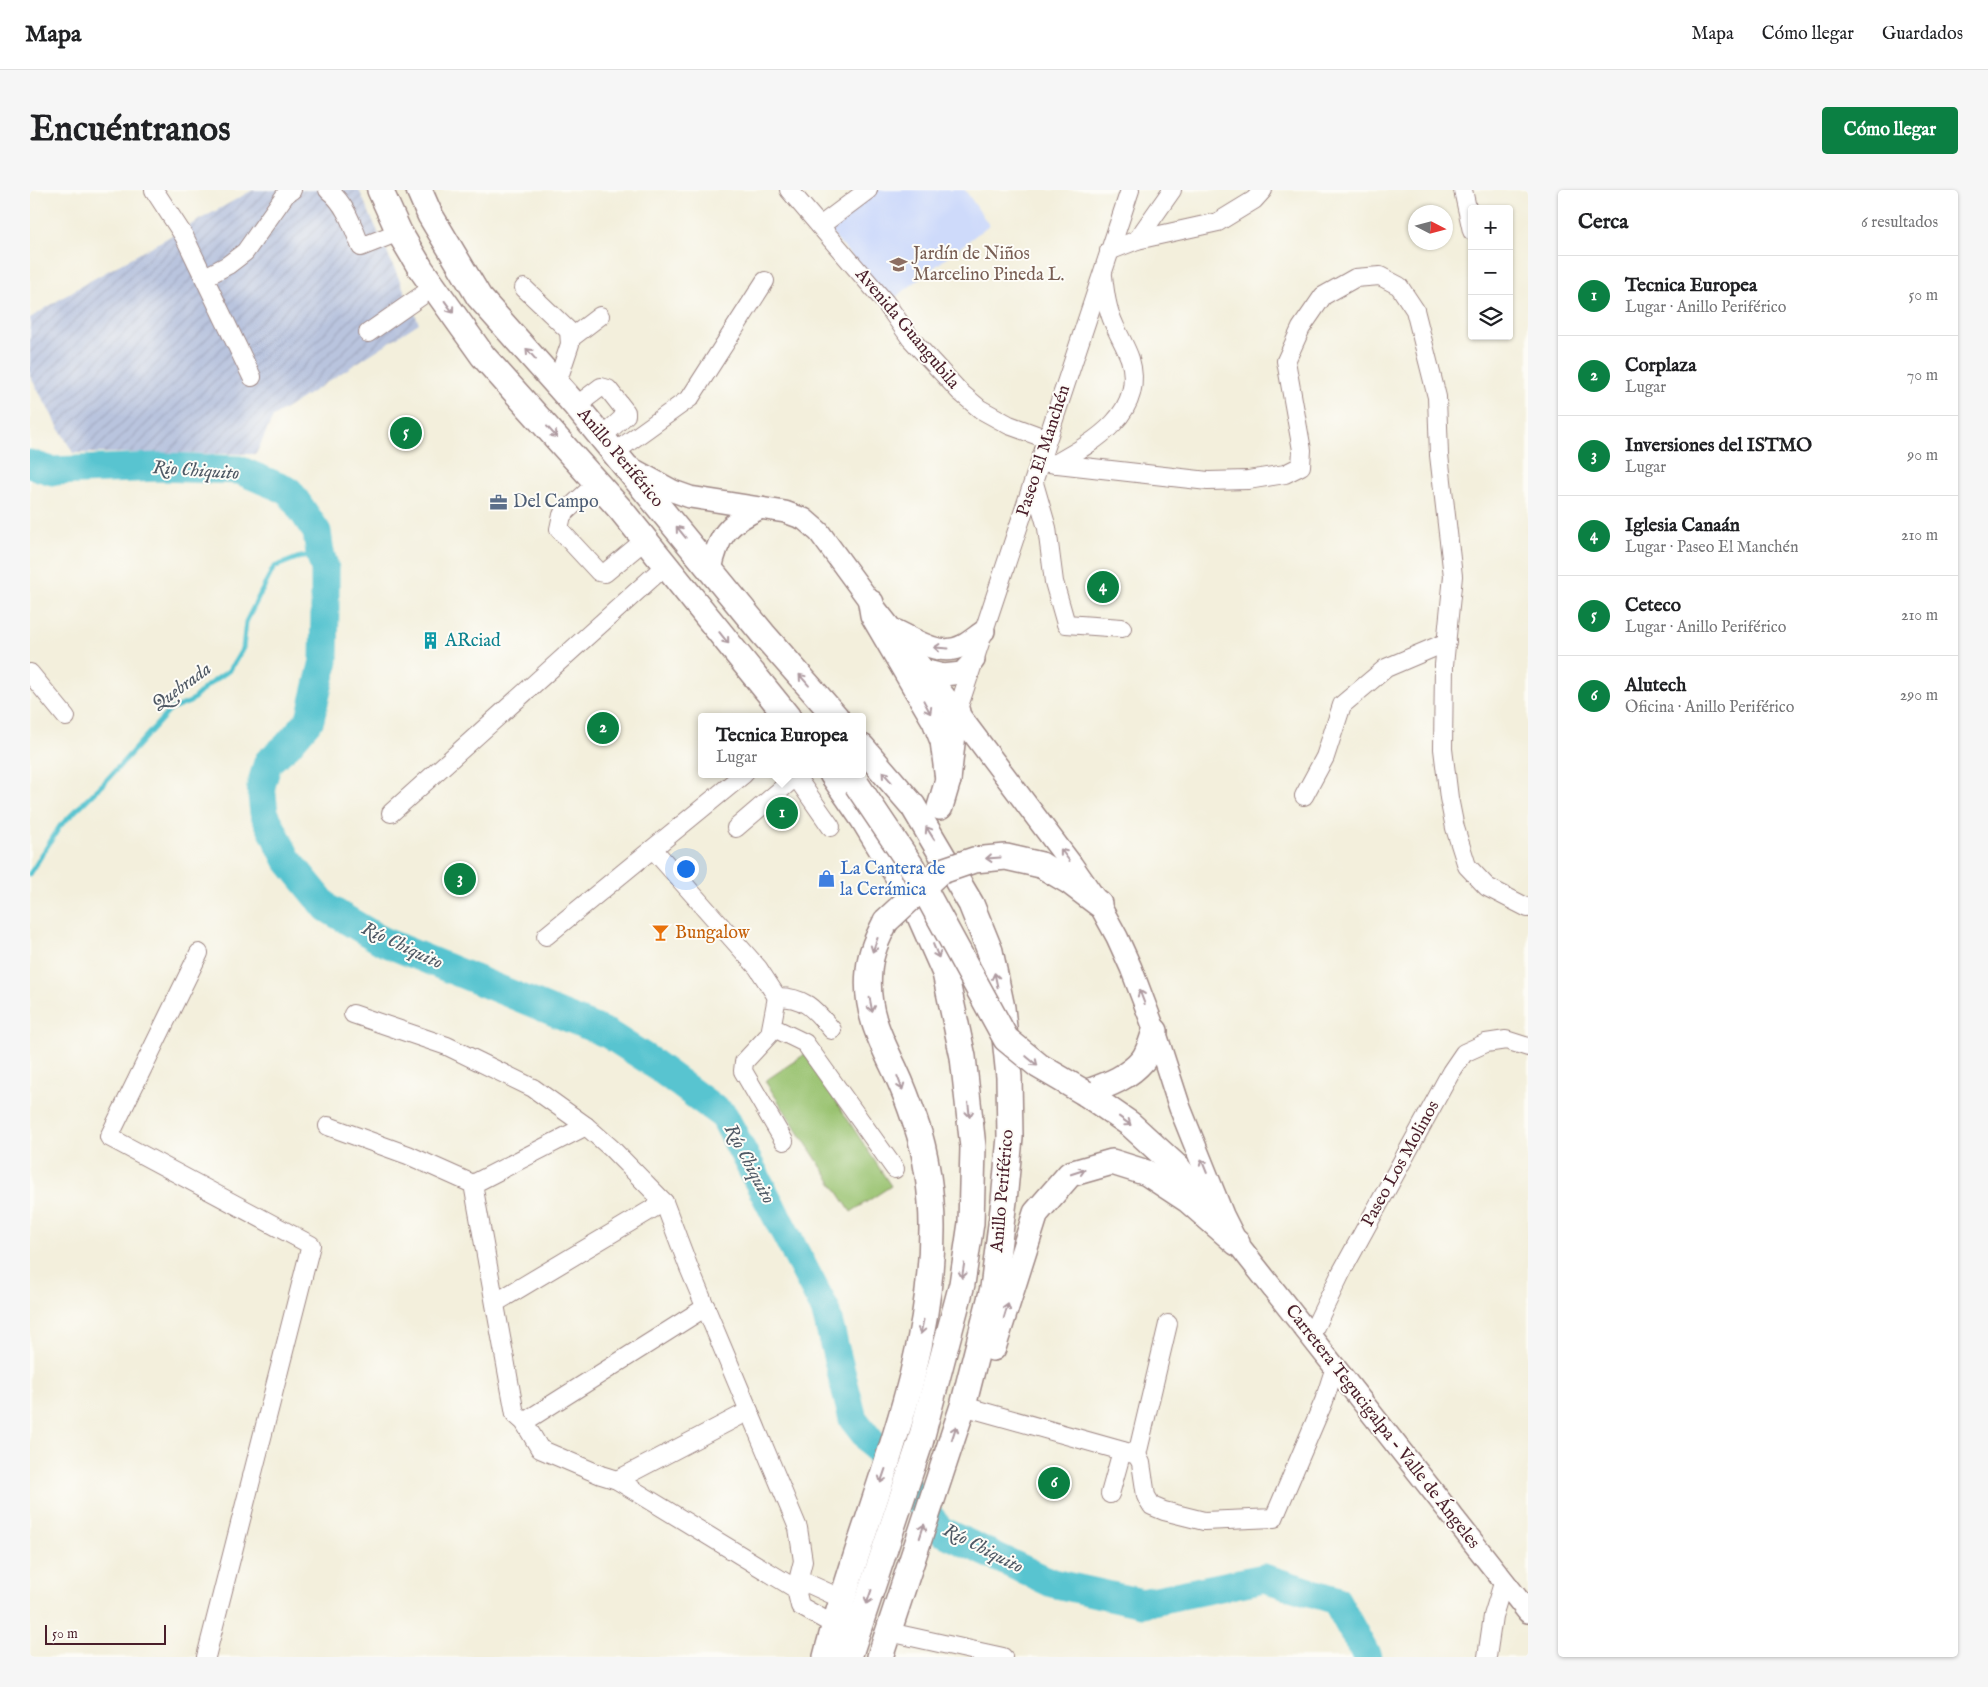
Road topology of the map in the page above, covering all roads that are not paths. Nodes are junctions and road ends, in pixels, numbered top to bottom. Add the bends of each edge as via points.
1 (154, 190) edge
2 (292, 190) edge
3 (328, 190) edge
4 (380, 190) edge
5 (390, 190) edge
6 (409, 190) edge
7 (419, 190) edge
8 (789, 190) edge
9 (868, 190) edge
10 (1130, 190) edge
11 (1172, 190) edge
12 (1263, 190) edge
13 (1463, 190) edge
14 (1468, 213) edge
15 (430, 215) junction
16 (820, 226) junction
17 (398, 232) junction
18 (1137, 240) junction
19 (1110, 251) junction
20 (1102, 272) junction
21 (204, 277) junction
22 (428, 278) junction
23 (766, 281) dead end
24 (524, 288) dead end
25 (600, 316) dead end
26 (368, 333) dead end
27 (571, 338) junction
28 (252, 377) dead end
29 (557, 383) junction
30 (576, 406) junction
31 (1047, 439) junction
32 (614, 451) junction
33 (1047, 463) junction
34 (597, 483) junction
35 (1034, 483) junction
36 (761, 508) junction
37 (645, 540) junction
38 (665, 566) junction
39 (711, 570) junction
40 (872, 603) junction
41 (890, 627) junction
42 (1122, 628) dead end
43 (984, 631) junction
44 (1447, 642) junction
45 (974, 660) junction
46 (923, 670) junction
47 (30, 673) edge
48 (759, 680) junction
49 (958, 712) junction
50 (785, 713) edge
51 (794, 713) edge
52 (833, 713) edge
53 (66, 717) dead end
54 (866, 752) edge
55 (739, 778) edge
56 (793, 778) edge
57 (798, 778) edge
58 (835, 778) edge
59 (852, 780) edge
60 (948, 780) junction
61 (1304, 796) dead end
62 (940, 808) dead end
63 (392, 813) dead end
64 (831, 827) dead end
65 (736, 828) dead end
66 (653, 849) junction
67 (1098, 904) junction
68 (1528, 908) edge
69 (546, 936) dead end
70 (199, 953) dead end
71 (777, 997) junction
72 (353, 1014) dead end
73 (772, 1027) junction
74 (832, 1030) dead end
75 (1156, 1031) junction
76 (1528, 1047) edge
77 (1085, 1093) junction
78 (328, 1126) dead end
79 (586, 1126) junction
80 (784, 1141) dead end
81 (895, 1169) dead end
82 (473, 1184) junction
83 (664, 1202) junction
84 (1237, 1243) junction
85 (495, 1303) junction
86 (706, 1307) junction
87 (1168, 1324) dead end
88 (1310, 1337) junction
89 (1335, 1367) junction
90 (966, 1396) junction
91 (749, 1411) junction
92 (524, 1422) junction
93 (1129, 1453) junction
94 (617, 1480) junction
95 (1110, 1494) dead end
96 (1504, 1580) junction
97 (796, 1589) junction
98 (842, 1599) junction
99 (1528, 1612) edge
100 (834, 1625) junction
101 (889, 1632) junction
102 (206, 1657) edge
103 (826, 1657) edge
104 (849, 1657) edge
105 (880, 1657) edge
106 (1003, 1657) edge
107 (1488, 1657) edge

1 - 21 street via 184,236
2 - 21 street via 244,252 228,265
3 - 17 street via 349,215 361,247
4 - 17 highway, Anillo Periférico
5 - 22 highway
6 - 15 highway
7 - 15 highway, Anillo Periférico
8 - 16 street, Avenida Guangubila
9 - 16 street
10 - 19 street, Paseo El Manchén
11 - 18 street
12 - 18 street via 1254,200 1218,222
13 - 14 street
29 -> 15 highway, Anillo Periférico via 479,297
16 - 31 street, Avenida Guangubila via 885,302 911,338 960,392 980,409
17 - 22 highway, Anillo Periférico
18 - 19 street
19 - 20 street, Paseo El Manchén
20 - 31 street, Paseo El Manchén
20 - 33 street via 1106,298 1130,361 1132,390 1119,419 1091,444
21 - 28 street
22 - 26 street
22 -> 34 highway, Anillo Periférico via 484,356
23 - 32 street via 690,398
24 - 27 street via 569,331
25 - 27 street
27 - 29 street
29 - 30 highway, Anillo Periférico
30 - 32 highway, Anillo Periférico
30 - 32 street via 601,387 608,389 626,412
31 - 33 street, Paseo El Manchén
32 - 36 main road, Carretera Tegucigalpa - Valle de Ángeles via 654,483 690,497
39 -> 32 highway, Anillo Periférico
33 - 35 street, Paseo El Manchén
33 - 44 street via 1208,481 1248,480 1285,474 1300,466 1302,450 1286,361 1301,328 1323,296 1355,278 1380,276 1399,286 1414,310 1437,396 1439,455 1453,576
34 - 37 highway, Anillo Periférico
34 - 37 street via 562,515 559,529 599,572 604,573
35 - 42 street via 1047,528 1054,582 1066,624
35 - 43 street, Paseo El Manchén
36 - 39 main road via 736,520 727,529 715,550
36 - 40 main road, Carretera Tegucigalpa - Valle de Ángeles via 804,519 819,532
37 - 38 highway, Anillo Periférico
38 -> 48 highway, Anillo Periférico
38 - 63 street
52 -> 39 highway, Anillo Periférico
40 - 41 main road, Carretera Tegucigalpa - Valle de Ángeles
40 -> 60 highway via 873,615 935,721 943,741
43 -> 41 main road via 964,646 942,650
41 - 46 main road, Carretera Tegucigalpa - Valle de Ángeles
43 - 45 street, Paseo El Manchén
44 - 61 street via 1386,668 1342,705 1325,757
44 - 68 street via 1443,749 1455,828 1467,866 1487,887
45 - 46 main road via 962,673 943,675
45 - 49 street, Paseo El Manchén
46 - 49 main road, Carretera Tegucigalpa - Valle de Ángeles
47 - 53 street
48 - 50 highway, Anillo Periférico
48 - 51 highway
49 - 60 highway
67 -> 49 main road, Carretera Tegucigalpa - Valle de Ángeles
90 -> 54 highway, Anillo Periférico via 993,1288 1010,1137 1009,1077 1002,1008 990,951 971,904 912,806
55 - 66 street
56 - 65 street
57 - 64 street
58 -> 104 highway, Anillo Periférico via 922,918 945,973 964,1056 973,1147 971,1224 962,1284 920,1443
59 -> 77 highway, bridge via 912,867 1006,1039 1039,1066
60 - 62 highway
66 - 69 street
66 - 71 street via 758,968
75 -> 67 main road, Carretera Tegucigalpa - Valle de Ángeles via 1120,945
67 -> 98 highway, bridge via 1041,865 1006,858 974,860 939,872 886,920 874,948 869,971 869,1003 879,1039 917,1126 930,1186 932,1226 924,1321 898,1430
70 - 102 street via 109,1137 311,1245
71 - 73 street
71 - 74 street via 805,1002
72 - 79 street via 448,1046 533,1088
73 - 80 street via 770,1034 744,1062 743,1071
73 - 81 street via 805,1043
75 - 77 highway via 1144,1059 1126,1075
84 -> 75 main road, Carretera Tegucigalpa - Valle de Ángeles via 1180,1108
76 - 88 street, Paseo Los Molinos via 1506,1040 1464,1053 1341,1273
77 -> 84 highway via 1130,1124 1178,1168
78 - 82 street via 408,1155
79 - 82 street
79 - 83 street
82 - 85 street
83 - 85 street
83 - 86 street
84 - 88 main road, Carretera Tegucigalpa - Valle de Ángeles
90 -> 84 highway via 994,1347 1036,1213 1070,1174 1112,1162 1147,1173 1188,1200
85 - 92 street via 515,1414
86 - 91 street
86 - 92 street
87 - 93 street
88 - 89 main road, Carretera Tegucigalpa - Valle de Ángeles
89 - 93 street via 1324,1401 1274,1518 1204,1521 1152,1506 1146,1496 1141,1463
89 - 96 main road, Carretera Tegucigalpa - Valle de Ángeles
90 - 93 street
101 -> 90 highway, Anillo Periférico
91 - 94 street
91 - 97 street via 798,1528 803,1561
92 - 94 street via 540,1449
93 - 95 street
94 - 97 street
96 - 99 main road, Carretera Tegucigalpa - Valle de Ángeles
96 - 107 street via 1493,1616
97 - 98 street via 806,1583
97 - 100 street via 800,1606
98 - 100 highway
100 - 103 highway
101 - 105 highway, Anillo Periférico
101 - 106 street

